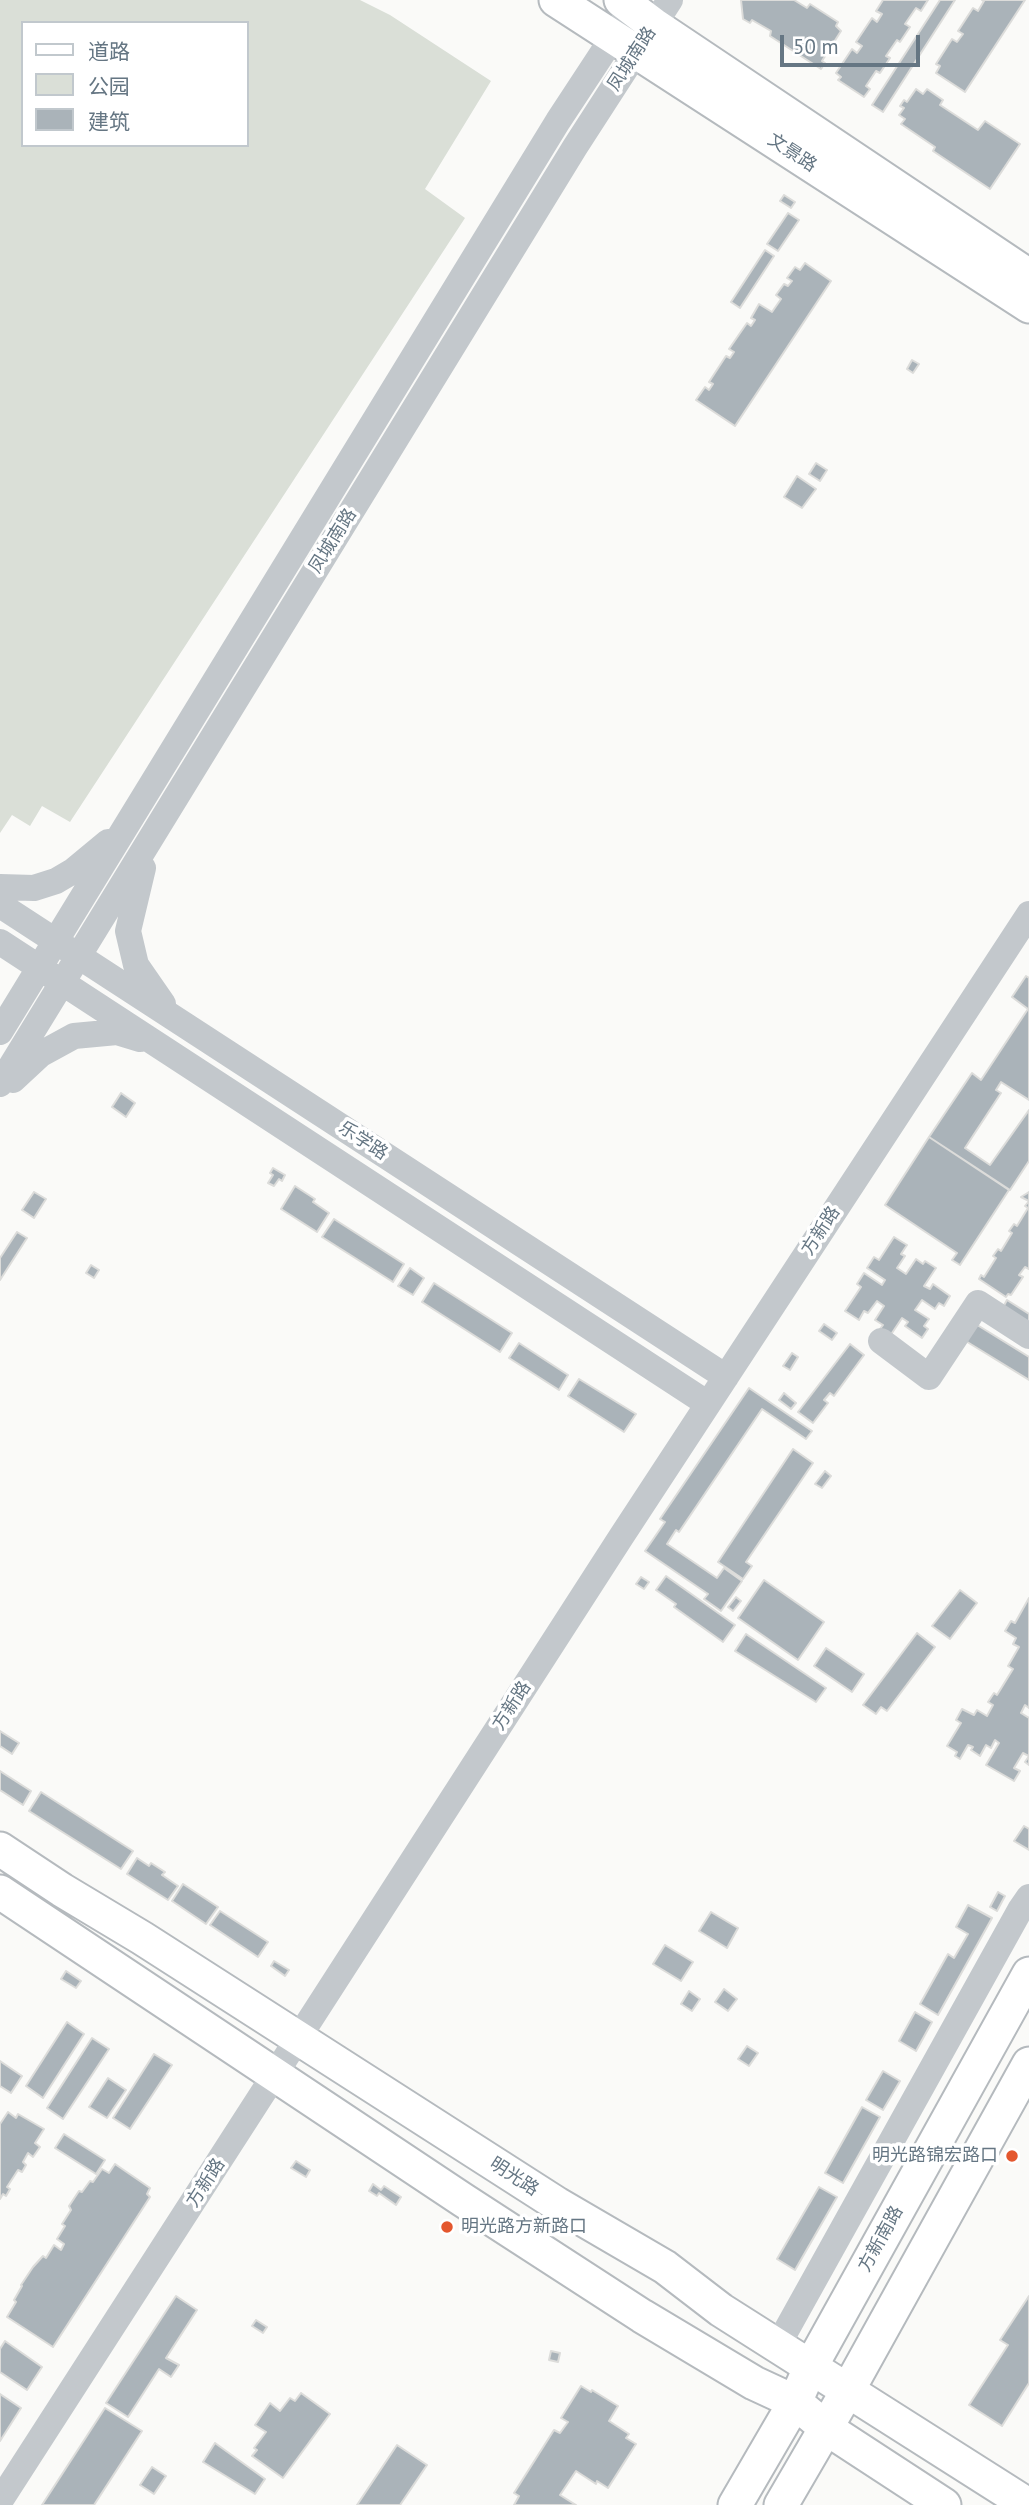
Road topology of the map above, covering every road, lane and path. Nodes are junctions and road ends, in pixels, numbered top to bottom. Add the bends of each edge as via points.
1 (556, 0) edge
2 (643, 6) edge
3 (625, 45) junction
4 (1029, 276) edge
5 (1029, 306) edge
6 (129, 821) junction
7 (152, 836) junction
8 (0, 887) edge
9 (0, 905) edge
10 (1029, 914) edge
11 (56, 941) junction
12 (0, 942) edge
13 (79, 956) junction
14 (40, 967) junction
15 (62, 982) junction
16 (179, 1020) junction
17 (0, 1032) edge
18 (160, 1046) junction
19 (0, 1084) edge
20 (0, 1094) edge
21 (1029, 1336) edge
22 (881, 1342) dead end
23 (726, 1377) junction
24 (708, 1404) junction
25 (0, 1849) edge
26 (0, 1892) edge
27 (1029, 1897) edge
28 (1029, 1974) edge
29 (299, 2039) junction
30 (1029, 2064) edge
31 (276, 2074) junction
32 (778, 2345) junction
33 (811, 2366) junction
34 (848, 2390) junction
35 (795, 2402) junction
36 (826, 2428) junction
37 (0, 2501) edge
38 (735, 2505) edge
39 (781, 2505) edge
40 (944, 2505) edge
41 (1028, 2505) edge

1 - 3 main road, 文景路
2 - 3 street, 凤城南路
2 - 4 main road, 文景路
3 - 5 main road, 文景路
3 - 6 street, 凤城南路 via 558,121
3 - 7 street, 凤城南路 via 575,147
6 - 8 street via 56,881 34,888
6 - 11 street, 凤城南路
7 - 13 street, 凤城南路
7 - 16 street via 128,930 136,965
9 - 11 street, 乐学路
10 - 23 street, 方新路
11 - 13 street, 乐学路
11 - 14 street, 凤城南路
12 - 14 street, 乐学路
13 - 15 street, 凤城南路
13 - 16 street, 乐学路
14 - 15 street, 乐学路
14 - 17 street, 凤城南路
15 - 18 street, 乐学路
15 - 19 street, 凤城南路
16 - 23 street, 乐学路
18 - 20 street via 117,1032 74,1036 41,1054
18 - 24 street, 乐学路
21 - 22 street via 978,1303 929,1377
23 - 24 street, 方新路
24 - 29 street, 方新路
25 - 29 main road, 明光路
26 - 31 main road
27 - 32 street
28 - 33 main road, 方新南路
29 - 31 street, 方新路
29 - 32 main road, 明光路 via 557,2204 665,2267 721,2310
30 - 34 main road
31 - 35 main road via 642,2316 754,2383
31 - 37 street, 方新路
32 - 33 main road, 明光路
33 - 34 main road, 明光路
33 - 35 main road, 方新南路
34 - 36 main road
34 - 41 main road, 明光路
35 - 36 main road
35 - 38 main road, 方新南路
36 - 39 main road
36 - 40 main road

